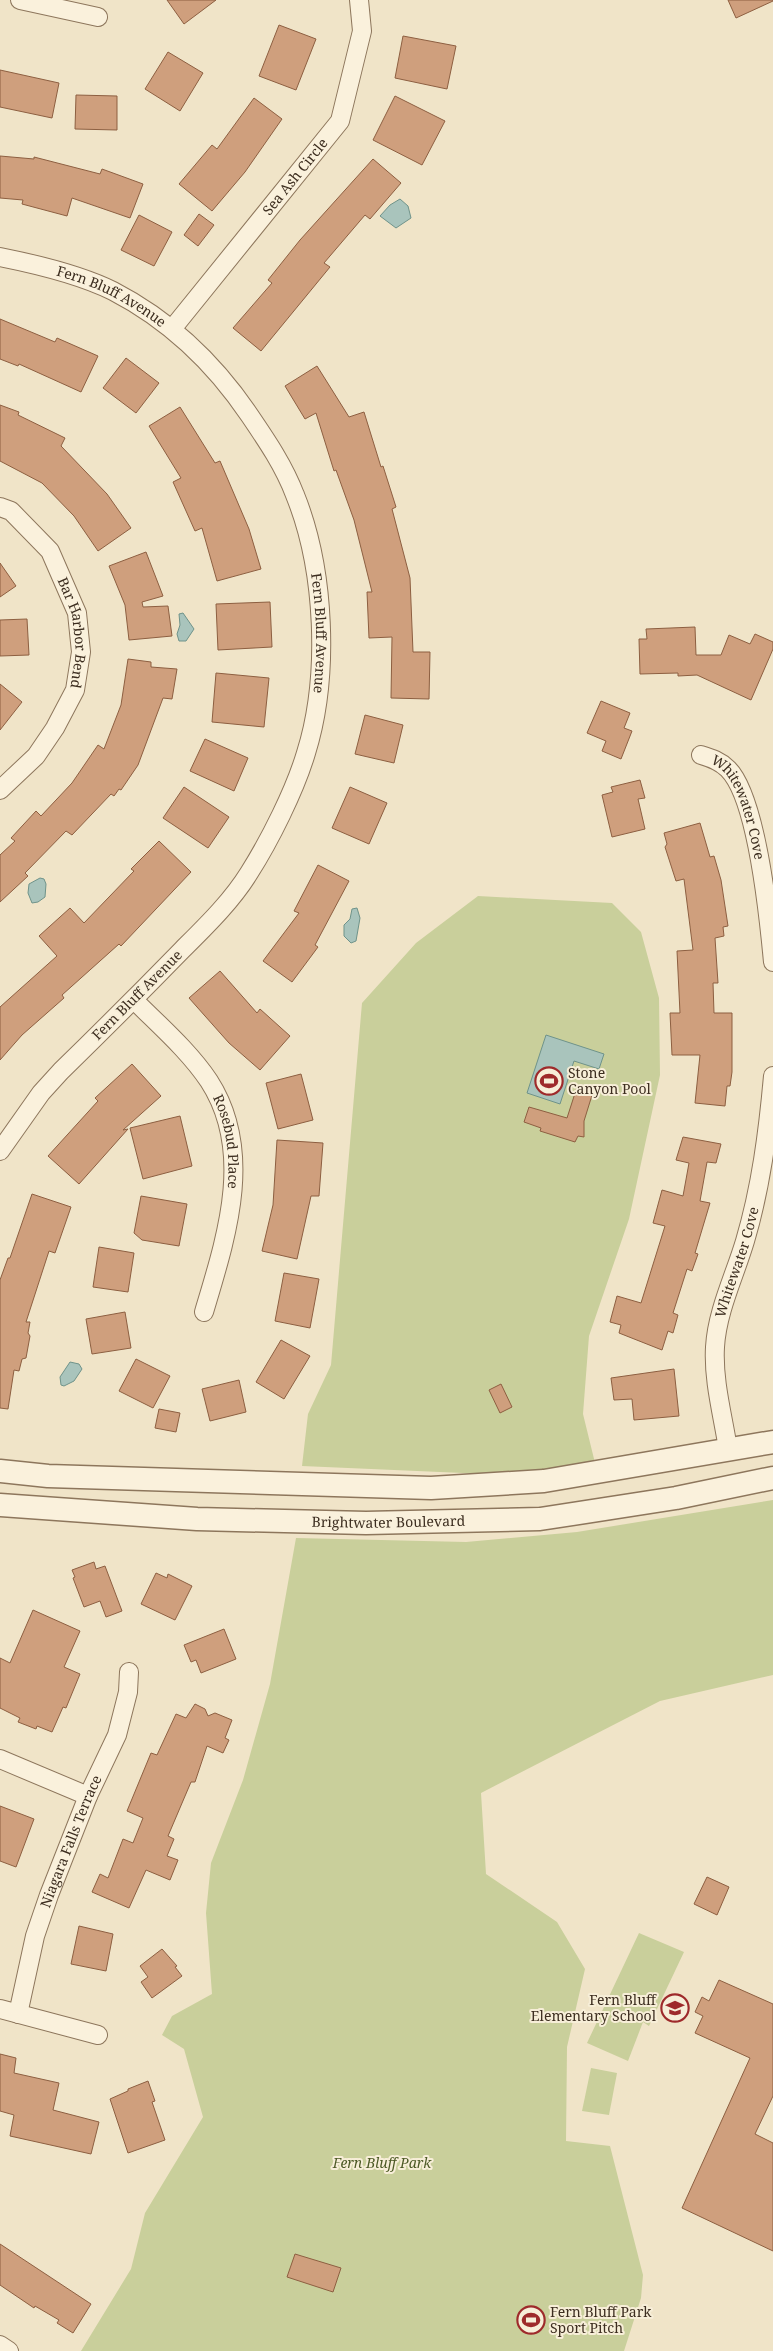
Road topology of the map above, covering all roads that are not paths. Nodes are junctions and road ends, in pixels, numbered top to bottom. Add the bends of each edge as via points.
1 (20, 0) edge
2 (359, 0) edge
3 (98, 17) dead end
4 (0, 257) edge
5 (172, 329) junction
6 (0, 507) edge
7 (701, 755) dead end
8 (0, 790) edge
9 (773, 962) edge
10 (134, 1000) junction
11 (773, 1076) edge
12 (0, 1151) edge
13 (204, 1312) dead end
14 (773, 1442) edge
15 (728, 1449) junction
16 (0, 1471) edge
17 (773, 1478) edge
18 (0, 1505) edge
19 (129, 1672) dead end
20 (0, 1759) edge
21 (88, 1796) junction
22 (0, 2010) edge
23 (18, 2014) junction
24 (98, 2035) dead end
25 (0, 2345) edge
26 (9, 2351) edge

1 - 3 street
2 - 5 street, Sea Ash Circle via 362,31 340,121
4 - 5 street, Fern Bluff Avenue via 39,265 112,291
5 - 10 street, Fern Bluff Avenue via 217,372 243,406 275,453 295,494 310,537 316,568 322,623 320,665 307,752 248,875 202,930
6 - 8 street, Bar Harbor Bend via 11,511 50,551 77,613 81,652 75,690 55,728 36,756
7 - 9 street, Whitewater Cove via 716,759 729,770 738,783 746,806 758,850
10 - 12 street, Fern Bluff Avenue via 54,1079
10 - 13 street, Rosebud Place via 209,1080 230,1127 235,1153 234,1182
11 - 15 street, Whitewater Cove via 760,1180 715,1346
14 - 15 street
15 - 16 street via 544,1482 431,1488 48,1476
17 - 18 street, Brightwater Boulevard via 676,1498 540,1519 336,1522 197,1519
19 - 21 street, Niagara Falls Terrace via 128,1692 117,1735
20 - 21 street
21 - 23 street, Niagara Falls Terrace via 38,1927
22 - 23 street
23 - 24 street
25 - 26 street

